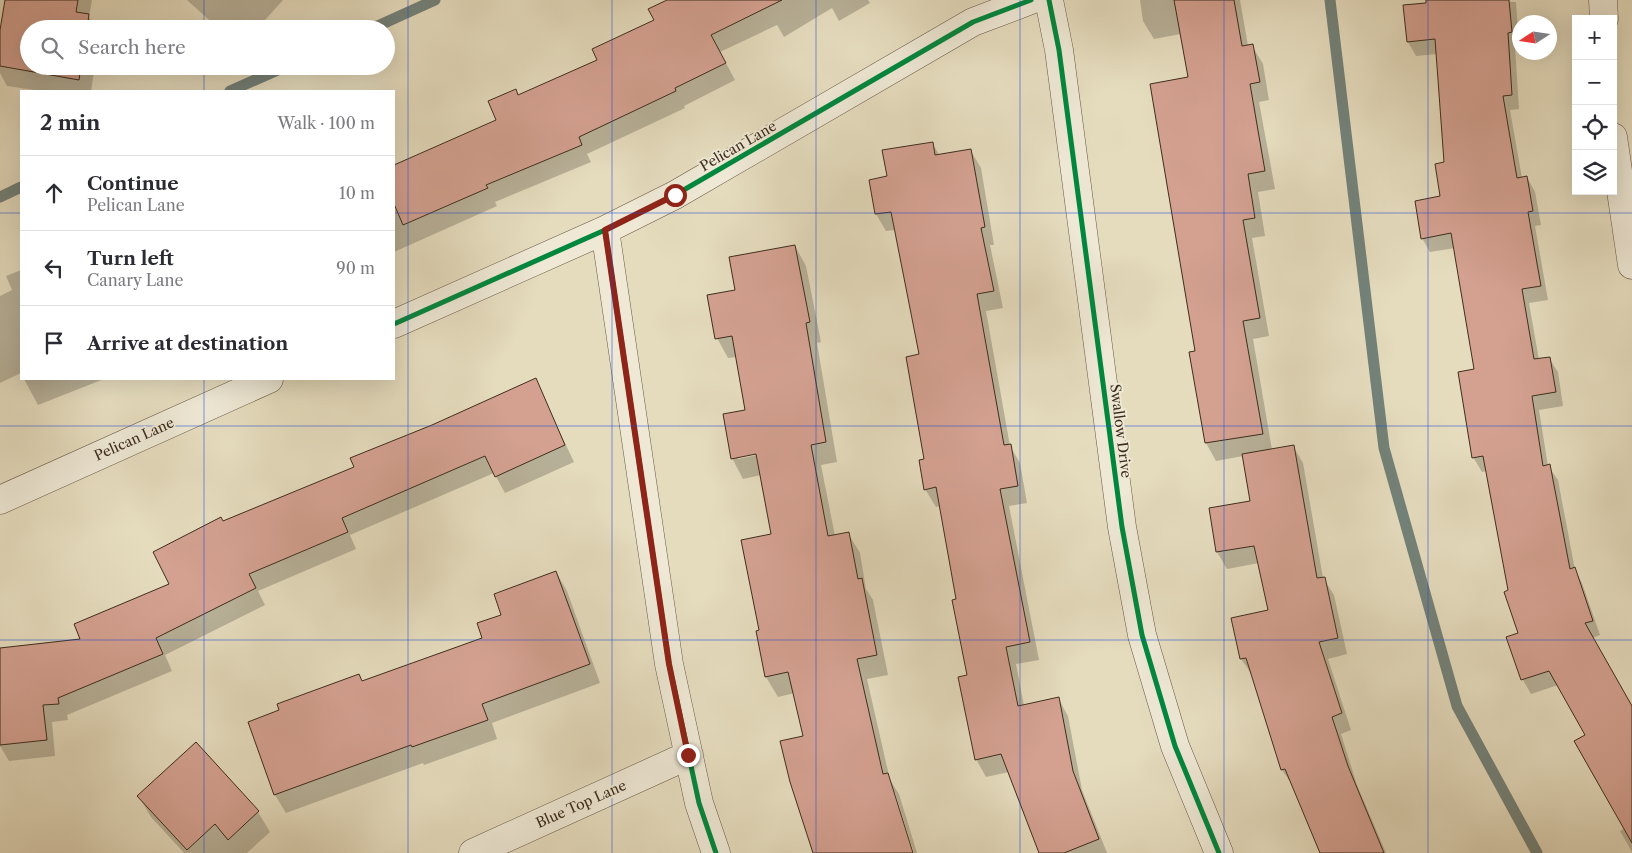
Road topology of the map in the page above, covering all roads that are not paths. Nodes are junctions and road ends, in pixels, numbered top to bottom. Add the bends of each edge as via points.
1 (1031, 0) edge
2 (1049, 0) edge
3 (1603, 0) edge
4 (1604, 15) edge
5 (1615, 150) edge
6 (605, 230) junction
7 (1632, 265) edge
8 (395, 324) edge
9 (268, 380) edge
10 (0, 500) edge
11 (688, 755) junction
12 (473, 853) edge
13 (716, 853) edge
14 (1220, 853) edge

1 - 6 street, Pelican Lane via 973,22 675,195
2 - 14 street, Swallow Drive via 1059,50 1122,527 1142,635 1176,746
3 - 4 street
5 - 7 street
6 - 8 street, Pelican Lane
6 - 11 street via 669,664
9 - 10 street, Pelican Lane
11 - 12 street, Blue Top Lane
11 - 13 street via 699,803

